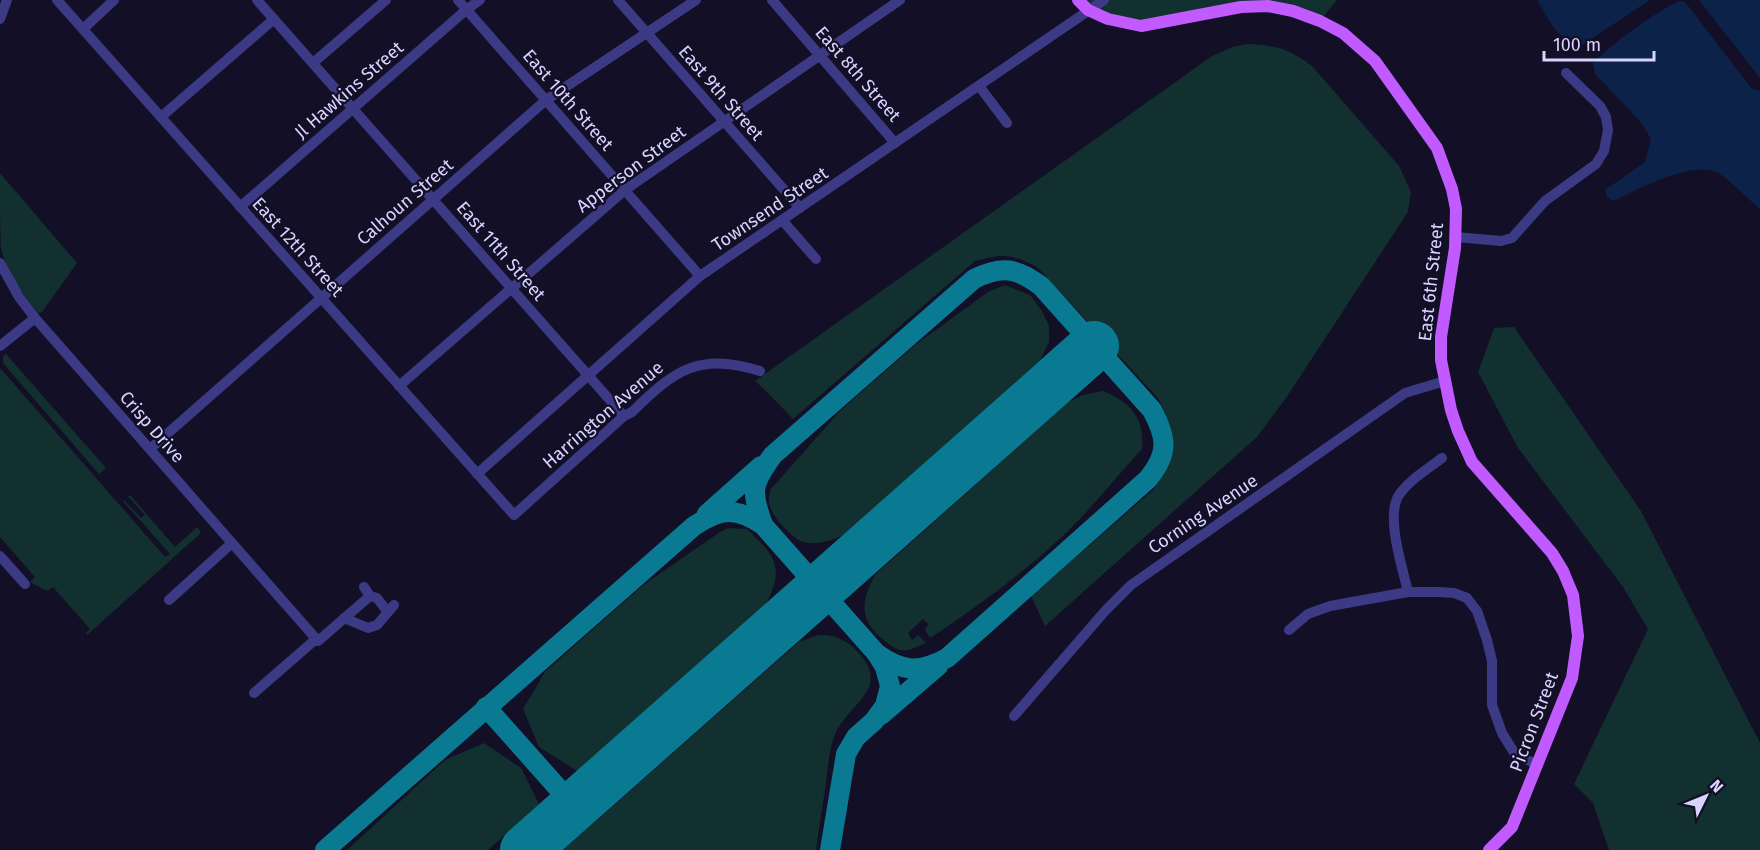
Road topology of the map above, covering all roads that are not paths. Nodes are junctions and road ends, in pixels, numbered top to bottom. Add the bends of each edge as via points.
1 (7, 0) edge
2 (57, 0) edge
3 (114, 0) edge
4 (257, 0) edge
5 (386, 0) edge
6 (458, 0) edge
7 (480, 0) edge
8 (618, 0) edge
9 (696, 0) edge
10 (772, 0) edge
11 (900, 0) edge
12 (1078, 0) edge
13 (1104, 0) edge
14 (1268, 3) edge
15 (466, 9) junction
16 (1088, 10) junction
17 (274, 19) junction
18 (0, 20) edge
19 (83, 29) junction
20 (646, 33) junction
21 (820, 56) junction
22 (313, 63) junction
23 (1566, 74) dead end
24 (980, 86) junction
25 (546, 100) junction
26 (353, 109) junction
27 (161, 117) junction
28 (724, 121) junction
29 (1007, 123) dead end
30 (896, 143) junction
31 (625, 190) junction
32 (433, 199) junction
33 (240, 207) junction
34 (800, 208) junction
35 (782, 220) junction
36 (1456, 237) junction
37 (816, 258) dead end
38 (0, 263) edge
39 (700, 276) junction
40 (511, 288) junction
41 (321, 298) junction
42 (35, 318) junction
43 (0, 346) edge
44 (760, 371) dead end
45 (588, 375) junction
46 (1445, 381) junction
47 (399, 386) junction
48 (624, 416) junction
49 (150, 449) junction
50 (1442, 458) dead end
51 (477, 474) junction
52 (514, 515) joint
53 (232, 543) junction
54 (0, 556) edge
55 (25, 585) dead end
56 (1408, 592) junction
57 (1573, 595) joint
58 (169, 600) dead end
59 (348, 615) junction
60 (1289, 630) dead end
61 (316, 639) junction
62 (254, 693) dead end
63 (1014, 716) dead end
64 (1538, 765) junction
65 (1489, 850) edge

1 - 18 street
2 - 19 street, East 12th Street
3 - 19 street
4 - 17 street, East 11th Street
5 - 22 street
6 - 15 street, East 10th Street
7 - 15 street, Jl Hawkins Street
8 - 20 street, East 9th Street
9 - 20 street, Calhoun Street
10 - 21 street, East 8th Street
11 - 21 street, Apperson Street
12 - 16 main road, East 6th Street
13 - 16 street, Townsend Street
14 - 16 main road, East 6th Street via 1141,26 1108,20
14 - 36 main road, East 6th Street via 1343,33 1375,61 1426,131 1446,168 1456,209
15 - 25 street, East 10th Street
15 - 26 street, Jl Hawkins Street
16 - 24 street, Townsend Street
17 - 22 street, East 11th Street
17 - 27 street
19 - 27 street, East 12th Street
20 - 25 street, Calhoun Street
20 - 28 street, East 9th Street
21 - 28 street, Apperson Street
21 - 30 street, East 8th Street
22 - 26 street, East 11th Street
23 - 36 street via 1600,106 1606,117 1604,151 1596,164 1545,201 1512,238 1501,242
24 - 29 street
24 - 30 street, Townsend Street
25 - 31 street, East 10th Street
25 - 32 street, Calhoun Street
26 - 32 street, East 11th Street
26 - 33 street, Jl Hawkins Street
27 - 33 street, East 12th Street
28 - 31 street, Apperson Street
28 - 34 street, East 9th Street
30 - 34 street, Townsend Street
31 - 39 street, East 10th Street
31 - 40 street, Apperson Street
32 - 40 street, East 11th Street
32 - 41 street, Calhoun Street
33 - 41 street, East 12th Street
34 - 35 street, Townsend Street
35 - 37 street
35 - 39 street, Townsend Street
36 - 46 main road, East 6th Street via 1441,337
38 - 42 street, Crisp Drive
39 - 45 street, Townsend Street
40 - 45 street, East 11th Street
40 - 47 street, Apperson Street
41 - 47 street, East 12th Street
41 - 49 street, Calhoun Street
42 - 43 street
42 - 49 street, Crisp Drive
44 - 48 street, Harrington Avenue via 723,364 692,367 675,374
45 - 48 street, East 11th Street
45 - 51 street, Townsend Street
46 - 57 main road, East 6th Street via 1451,410 1472,462 1552,552
46 - 63 street, Corning Avenue via 1405,393 1148,572 1111,604
47 - 51 street, East 12th Street
48 - 52 street, Harrington Avenue
49 - 53 street, Crisp Drive
50 - 56 street via 1409,484 1396,501 1393,518
51 - 52 street, East 12th Street
53 - 58 street
53 - 61 street, Crisp Drive
54 - 55 street
56 - 60 street via 1324,607
56 - 64 street via 1454,593 1474,605 1491,654 1493,712 1515,754
57 - 64 main road, Picron Street via 1578,636 1572,678
59 - 59 street via 368,628 377,625 391,608 367,592
59 - 61 street
61 - 62 street
64 - 65 main road, Picron Street via 1512,827

